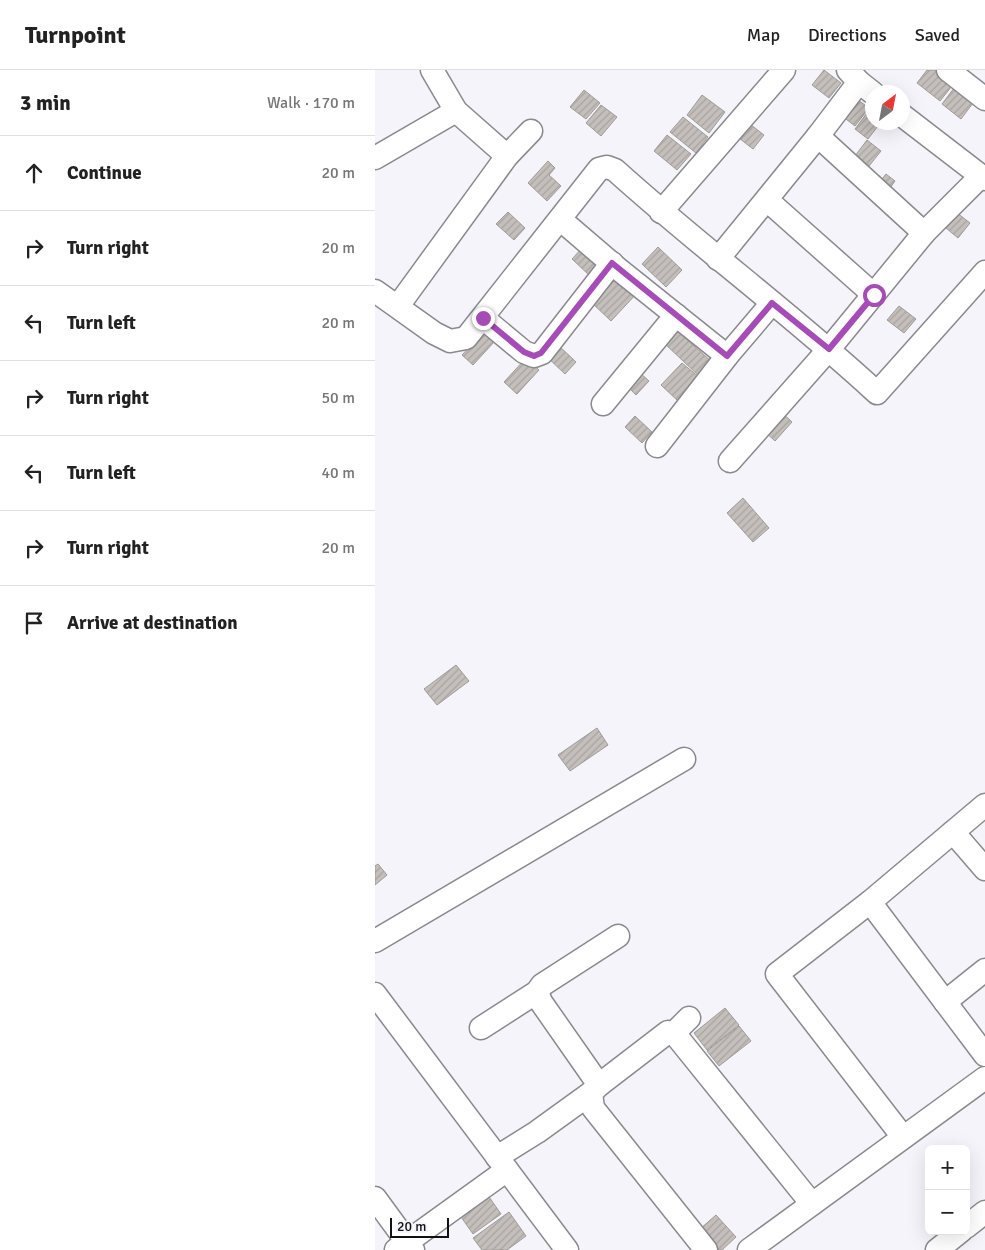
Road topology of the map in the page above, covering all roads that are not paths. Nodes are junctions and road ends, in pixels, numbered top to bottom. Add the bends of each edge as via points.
1 (432, 70) edge
2 (784, 70) edge
3 (948, 70) edge
4 (973, 77) edge
5 (860, 82) edge
6 (985, 99) edge
7 (456, 110) junction
8 (910, 121) edge
9 (531, 131) dead end
10 (818, 136) junction
11 (507, 156) junction
12 (375, 158) edge
13 (983, 178) edge
14 (767, 200) junction
15 (661, 212) junction
16 (561, 220) junction
17 (924, 233) junction
18 (718, 259) junction
19 (612, 263) junction
20 (985, 272) edge
21 (375, 291) edge
22 (874, 295) junction
23 (772, 303) junction
24 (397, 306) junction
25 (676, 315) junction
26 (483, 318) junction
27 (829, 349) junction
28 (727, 356) junction
29 (603, 404) dead end
30 (657, 446) dead end
31 (730, 460) dead end
32 (684, 759) dead end
33 (985, 805) edge
34 (953, 832) junction
35 (985, 869) edge
36 (870, 902) junction
37 (618, 936) dead end
38 (375, 941) edge
39 (985, 970) edge
40 (537, 992) junction
41 (375, 994) edge
42 (945, 1002) junction
43 (481, 1028) dead end
44 (985, 1055) edge
45 (985, 1078) edge
46 (595, 1089) junction
47 (903, 1137) junction
48 (502, 1164) junction
49 (375, 1198) edge
50 (812, 1204) junction
51 (985, 1212) edge
52 (970, 1224) edge
53 (956, 1235) edge
54 (405, 1247) edge
55 (567, 1250) edge
56 (706, 1250) edge
57 (749, 1250) edge
58 (937, 1250) edge

1 - 7 street
2 - 15 street
3 - 4 street
4 - 6 street
5 - 10 street
7 - 11 street
7 - 12 street
8 - 13 street
9 - 11 street
10 - 14 street
10 - 17 street
11 - 24 street
13 - 17 street
14 - 18 street
14 - 22 street
15 - 16 street via 615,170 607,167 599,169
15 - 18 street
16 - 19 street
16 - 26 street
17 - 22 street
18 - 23 street
19 - 25 street
19 - 26 street via 541,353 534,356 524,352
20 - 27 street via 877,393
21 - 24 street
22 - 27 street
23 - 27 street
23 - 28 street
24 - 26 street via 449,341 466,338
25 - 28 street
25 - 29 street
27 - 31 street
28 - 30 street
32 - 38 street
33 - 34 street
34 - 35 street
34 - 36 street
36 - 42 street
36 - 47 street via 777,974
37 - 40 street via 542,985
39 - 42 street
40 - 43 street
40 - 46 street
41 - 48 street
42 - 44 street
45 - 47 street
46 - 48 street via 537,1132
46 - 50 street via 668,1032 682,1026
46 - 56 street via 593,1108
47 - 50 street
48 - 54 street
48 - 55 street
49 - 54 street
50 - 57 street
51 - 52 street
53 - 58 street

